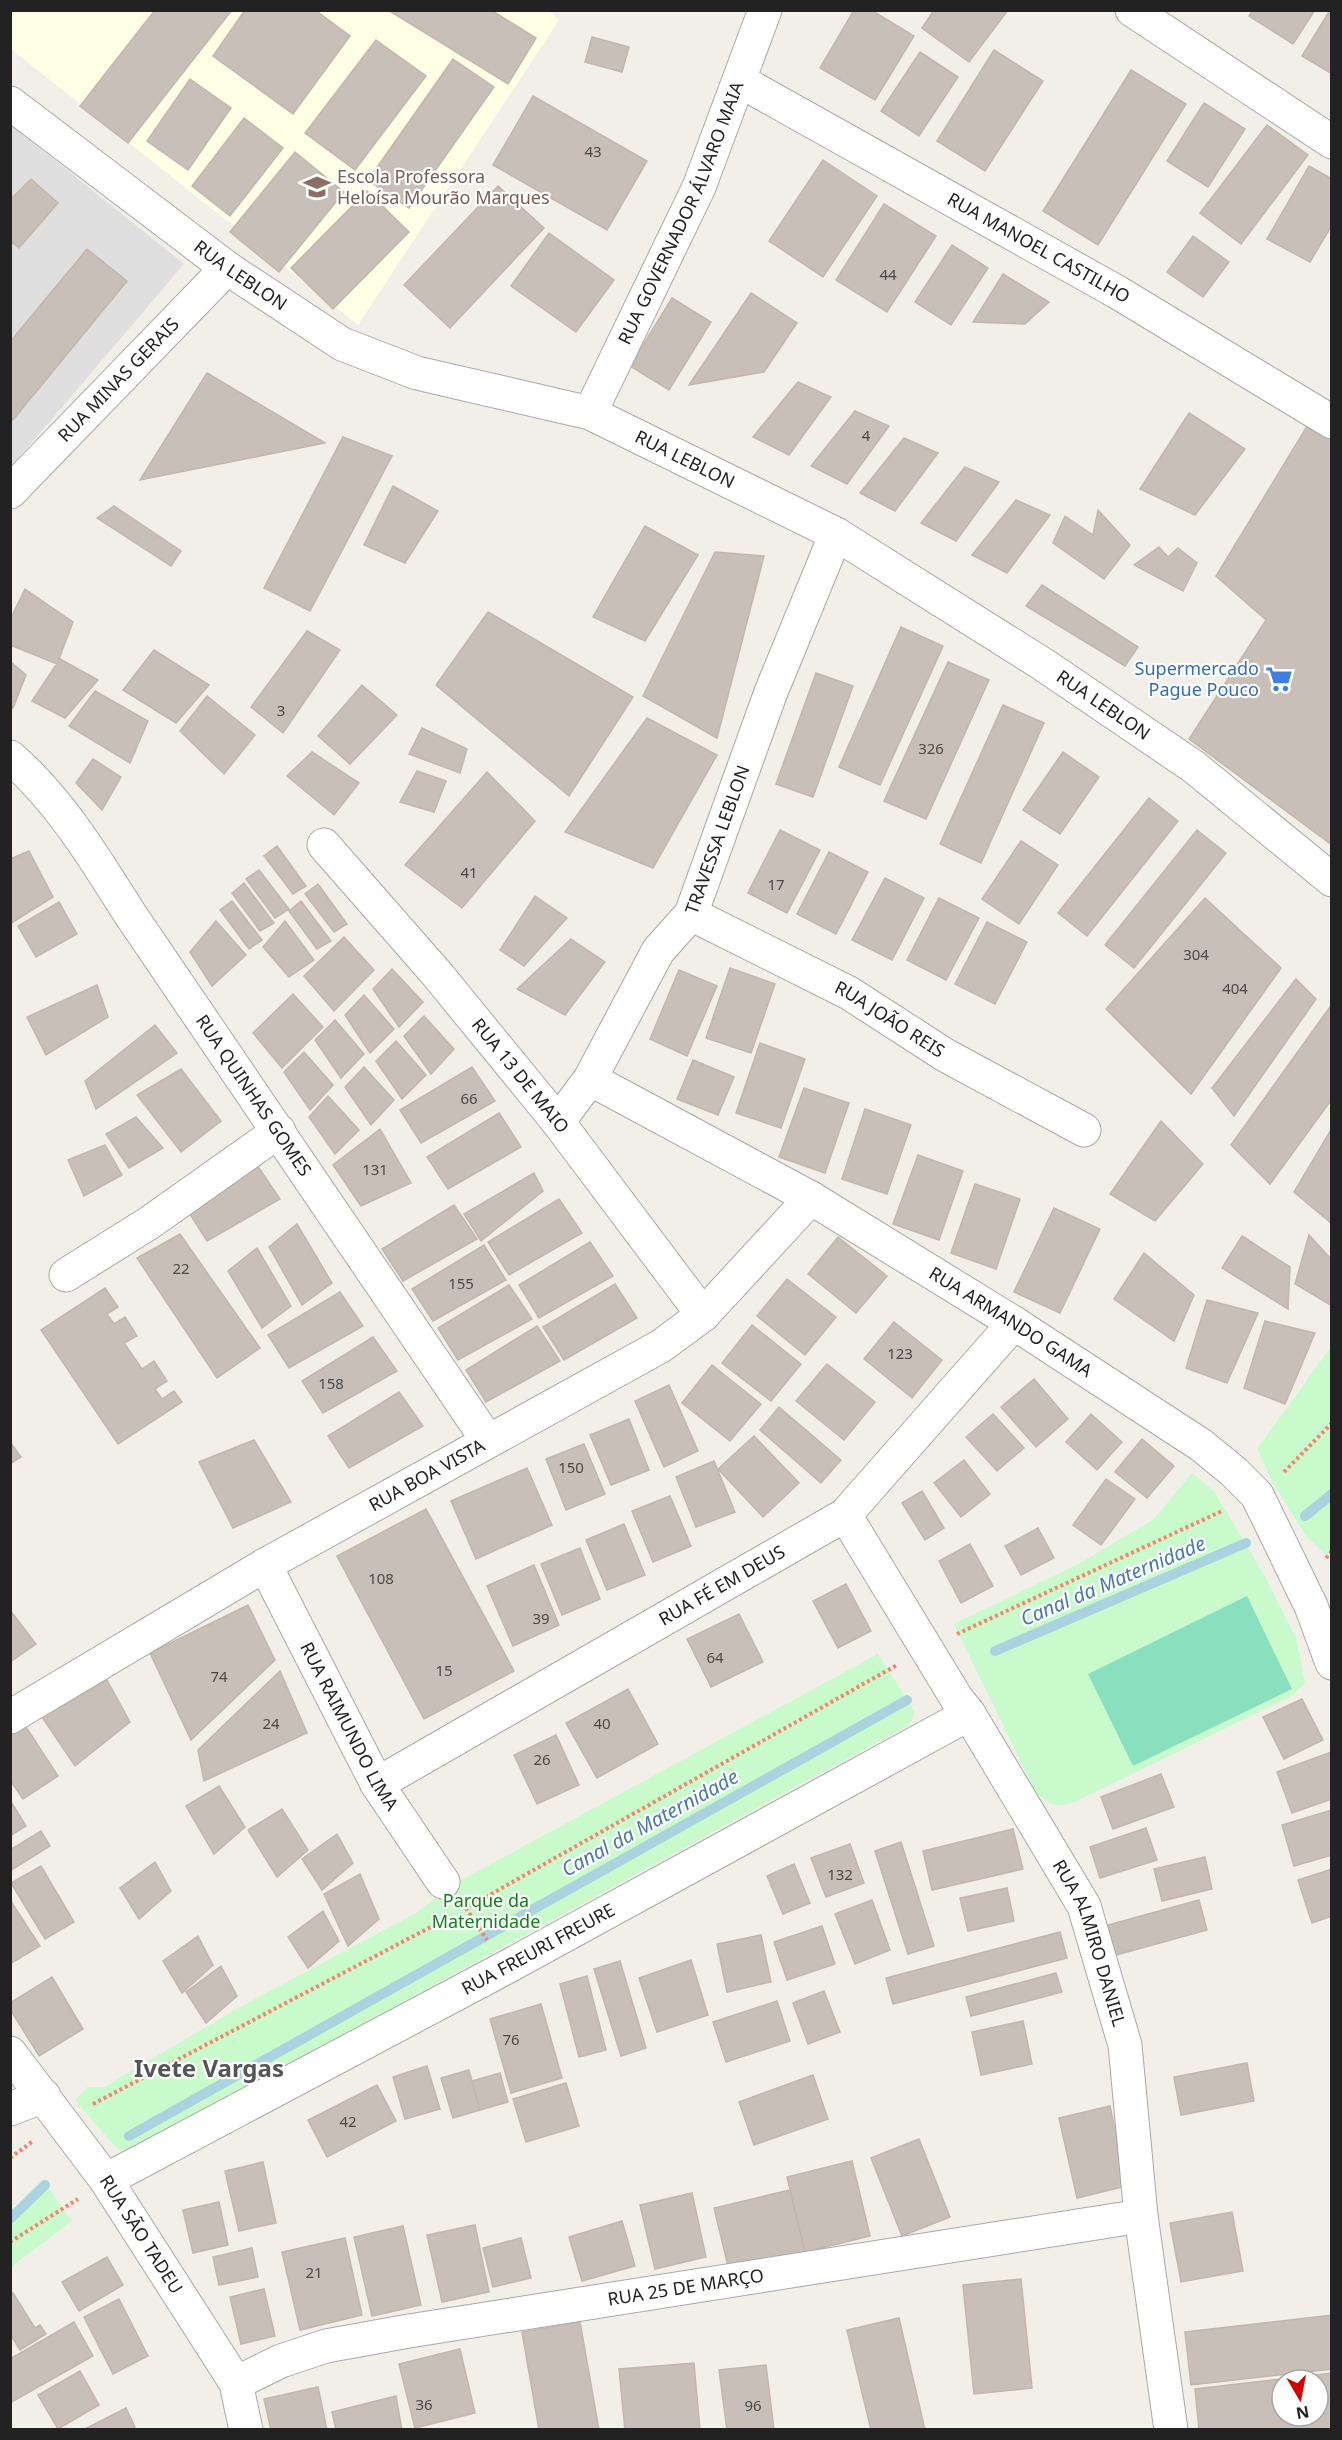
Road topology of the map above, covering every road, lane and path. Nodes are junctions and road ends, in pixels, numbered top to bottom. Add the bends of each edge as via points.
1 (765, 10) edge
2 (1132, 10) edge
3 (740, 81) junction
4 (10, 103) edge
5 (1332, 142) edge
6 (227, 268) junction
7 (590, 413) junction
8 (1332, 422) edge
9 (10, 492) edge
10 (836, 534) junction
11 (10, 757) edge
12 (324, 845) dead end
13 (1332, 880) edge
14 (691, 914) junction
15 (590, 1079) junction
16 (558, 1122) junction
17 (1084, 1130) dead end
18 (279, 1131) junction
19 (811, 1198) junction
20 (66, 1275) dead end
21 (703, 1316) junction
22 (1014, 1323) junction
23 (1332, 1423) edge
24 (488, 1441) junction
25 (1257, 1495) junction
26 (845, 1515) junction
27 (265, 1565) junction
28 (930, 1655) junction
29 (1332, 1663) edge
30 (963, 1706) junction
31 (10, 1717) edge
32 (377, 1784) junction
33 (443, 1882) dead end
34 (10, 2053) edge
35 (10, 2109) edge
36 (56, 2115) junction
37 (101, 2174) junction
38 (1141, 2216) junction
39 (10, 2242) edge
40 (236, 2383) junction
41 (246, 2430) edge
42 (1171, 2430) edge

1 - 3 street, RUA GOVERNADOR ÁLVARO MAIA
2 - 5 street
3 - 7 street, RUA GOVERNADOR ÁLVARO MAIA via 699,187
3 - 8 street, RUA MANOEL CASTILHO via 1117,292
4 - 6 street, RUA LEBLON
6 - 7 street, RUA LEBLON via 342,344 417,373
6 - 9 street, RUA MINAS GERAIS
7 - 10 street, RUA LEBLON
10 - 13 street, RUA LEBLON via 1044,665 1194,767
10 - 14 street, TRAVESSA LEBLON via 771,692
11 - 18 street, RUA QUINHAS GOMES via 29,774 82,839
12 - 16 street, RUA 13 DE MAIO via 437,974
14 - 15 street, TRAVESSA LEBLON via 658,951
14 - 17 street, RUA JOÃO REIS via 849,993 945,1056
15 - 16 street, TRAVESSA LEBLON
15 - 19 street, RUA ARMANDO GAMA
16 - 21 street, RUA 13 DE MAIO
18 - 20 street via 149,1223
18 - 24 street, RUA QUINHAS GOMES
19 - 21 street, RUA BOA VISTA
19 - 22 street, RUA ARMANDO GAMA
21 - 24 street, RUA BOA VISTA via 661,1346
22 - 25 street, RUA ARMANDO GAMA via 1201,1445
22 - 26 street, RUA FÉ EM DEUS
23 - 25 path
24 - 27 street, RUA BOA VISTA
25 - 28 path
25 - 29 street, RUA ARMANDO GAMA via 1311,1606
26 - 28 street, RUA ALMIRO DANIEL
26 - 32 street, RUA FÉ EM DEUS
27 - 31 street, RUA BOA VISTA
27 - 32 street, RUA RAIMUNDO LIMA
28 - 30 street, RUA ALMIRO DANIEL
28 - 36 path via 466,1909
30 - 37 street, RUA FREURI FREURE via 505,1968
30 - 38 street, RUA ALMIRO DANIEL via 1084,1906 1125,2045
32 - 33 street, RUA RAIMUNDO LIMA
34 - 36 street, RUA SÃO TADEU
35 - 36 street
36 - 37 street, RUA SÃO TADEU
37 - 39 path
37 - 40 street, RUA SÃO TADEU
38 - 40 street, RUA 25 DE MARÇO via 357,2340 281,2361
38 - 42 street, RUA ALMIRO DANIEL
40 - 41 street, RUA SÃO TADEU

